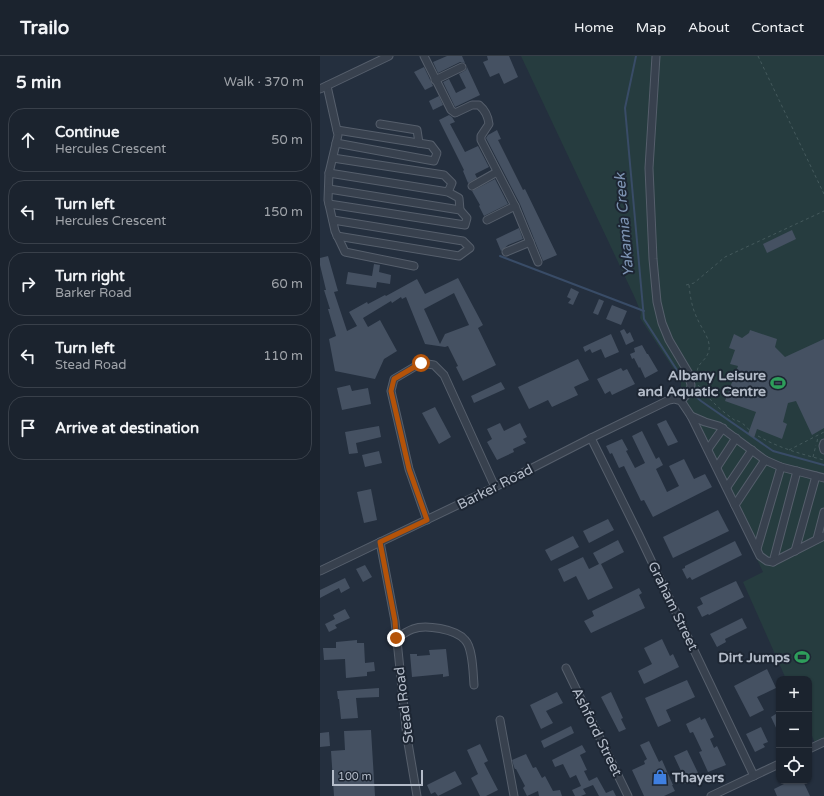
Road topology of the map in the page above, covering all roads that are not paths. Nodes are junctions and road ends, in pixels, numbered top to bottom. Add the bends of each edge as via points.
1 (389, 56) edge
2 (426, 56) edge
3 (656, 56) edge
4 (462, 67) dead end
5 (435, 80) junction
6 (323, 88) edge
7 (380, 124) dead end
8 (337, 130) junction
9 (336, 143) junction
10 (420, 143) junction
11 (333, 158) junction
12 (497, 172) junction
13 (330, 174) junction
14 (472, 186) dead end
15 (329, 188) junction
16 (448, 192) junction
17 (408, 202) junction
18 (329, 204) junction
19 (515, 206) junction
20 (460, 210) junction
21 (407, 216) junction
22 (333, 220) junction
23 (487, 220) dead end
24 (337, 236) junction
25 (530, 242) junction
26 (506, 252) dead end
27 (538, 262) dead end
28 (414, 266) dead end
29 (681, 401) junction
30 (691, 416) junction
31 (712, 424) junction
32 (723, 428) junction
33 (700, 434) junction
34 (591, 438) junction
35 (736, 438) junction
36 (824, 443) edge
37 (708, 449) junction
38 (752, 450) junction
39 (824, 450) edge
40 (765, 460) junction
41 (717, 467) junction
42 (781, 467) junction
43 (797, 471) junction
44 (816, 476) junction
45 (824, 478) edge
46 (495, 487) junction
47 (727, 487) junction
48 (735, 505) junction
49 (824, 512) edge
50 (427, 520) junction
51 (824, 536) edge
52 (817, 539) junction
53 (380, 542) junction
54 (757, 549) junction
55 (795, 551) junction
56 (773, 562) junction
57 (320, 571) edge
58 (396, 638) junction
59 (566, 668) dead end
60 (474, 685) dead end
61 (500, 720) dead end
62 (824, 742) edge
63 (811, 748) edge
64 (776, 765) edge
65 (754, 776) junction
66 (417, 796) edge
67 (514, 796) edge
68 (628, 796) edge
69 (711, 796) edge

1 - 6 street
2 - 5 street
3 - 29 street via 649,168 653,260 662,323 688,372 691,385 690,391
4 - 5 street
5 - 12 street via 455,113 472,105 479,105 484,109 489,124 480,140
6 - 8 street
7 - 10 street via 417,130
8 - 9 street
8 - 10 street
9 - 10 street via 434,161 437,152 431,145
9 - 11 street
11 - 13 street
11 - 16 street via 444,175 452,183
12 - 14 street
12 - 19 street
13 - 15 street
13 - 16 street
15 - 17 street
15 - 18 street
16 - 20 street via 459,198
17 - 20 street
17 - 21 street
18 - 21 street
18 - 22 street
19 - 23 street
19 - 25 street
20 - 21 street via 467,218 465,224
22 - 24 street
22 - 24 street via 463,241 470,248 459,256
24 - 28 street via 345,252
25 - 26 street
25 - 27 street
29 - 30 street
29 - 34 street, Barker Road via 669,400
30 - 31 street
30 - 33 street
31 - 32 street
31 - 33 street
32 - 35 street
32 - 37 street
33 - 37 street
34 - 46 street, Barker Road
34 - 65 street, Graham Street
35 - 38 street
35 - 41 street
36 - 39 street
37 - 41 street
38 - 40 street
38 - 47 street
40 - 42 street
40 - 48 street
41 - 47 street
42 - 43 street
42 - 54 street
43 - 44 street
43 - 56 street
44 - 45 street
44 - 55 street
46 - 50 street, Barker Road
46 - 50 street via 444,375 434,366 421,363 394,379 391,391 409,469
47 - 48 street
48 - 54 street
49 - 52 street
50 - 53 street, Barker Road
51 - 52 street
52 - 55 street
53 - 57 street, Barker Road
53 - 58 street, Stead Road
54 - 56 street via 760,556
55 - 56 street
58 - 60 street via 414,628 432,626 453,632 465,639 470,649
58 - 66 street, Stead Road via 407,737
59 - 68 street, Ashford Street
61 - 67 street
62 - 63 street
64 - 65 street
65 - 69 street

